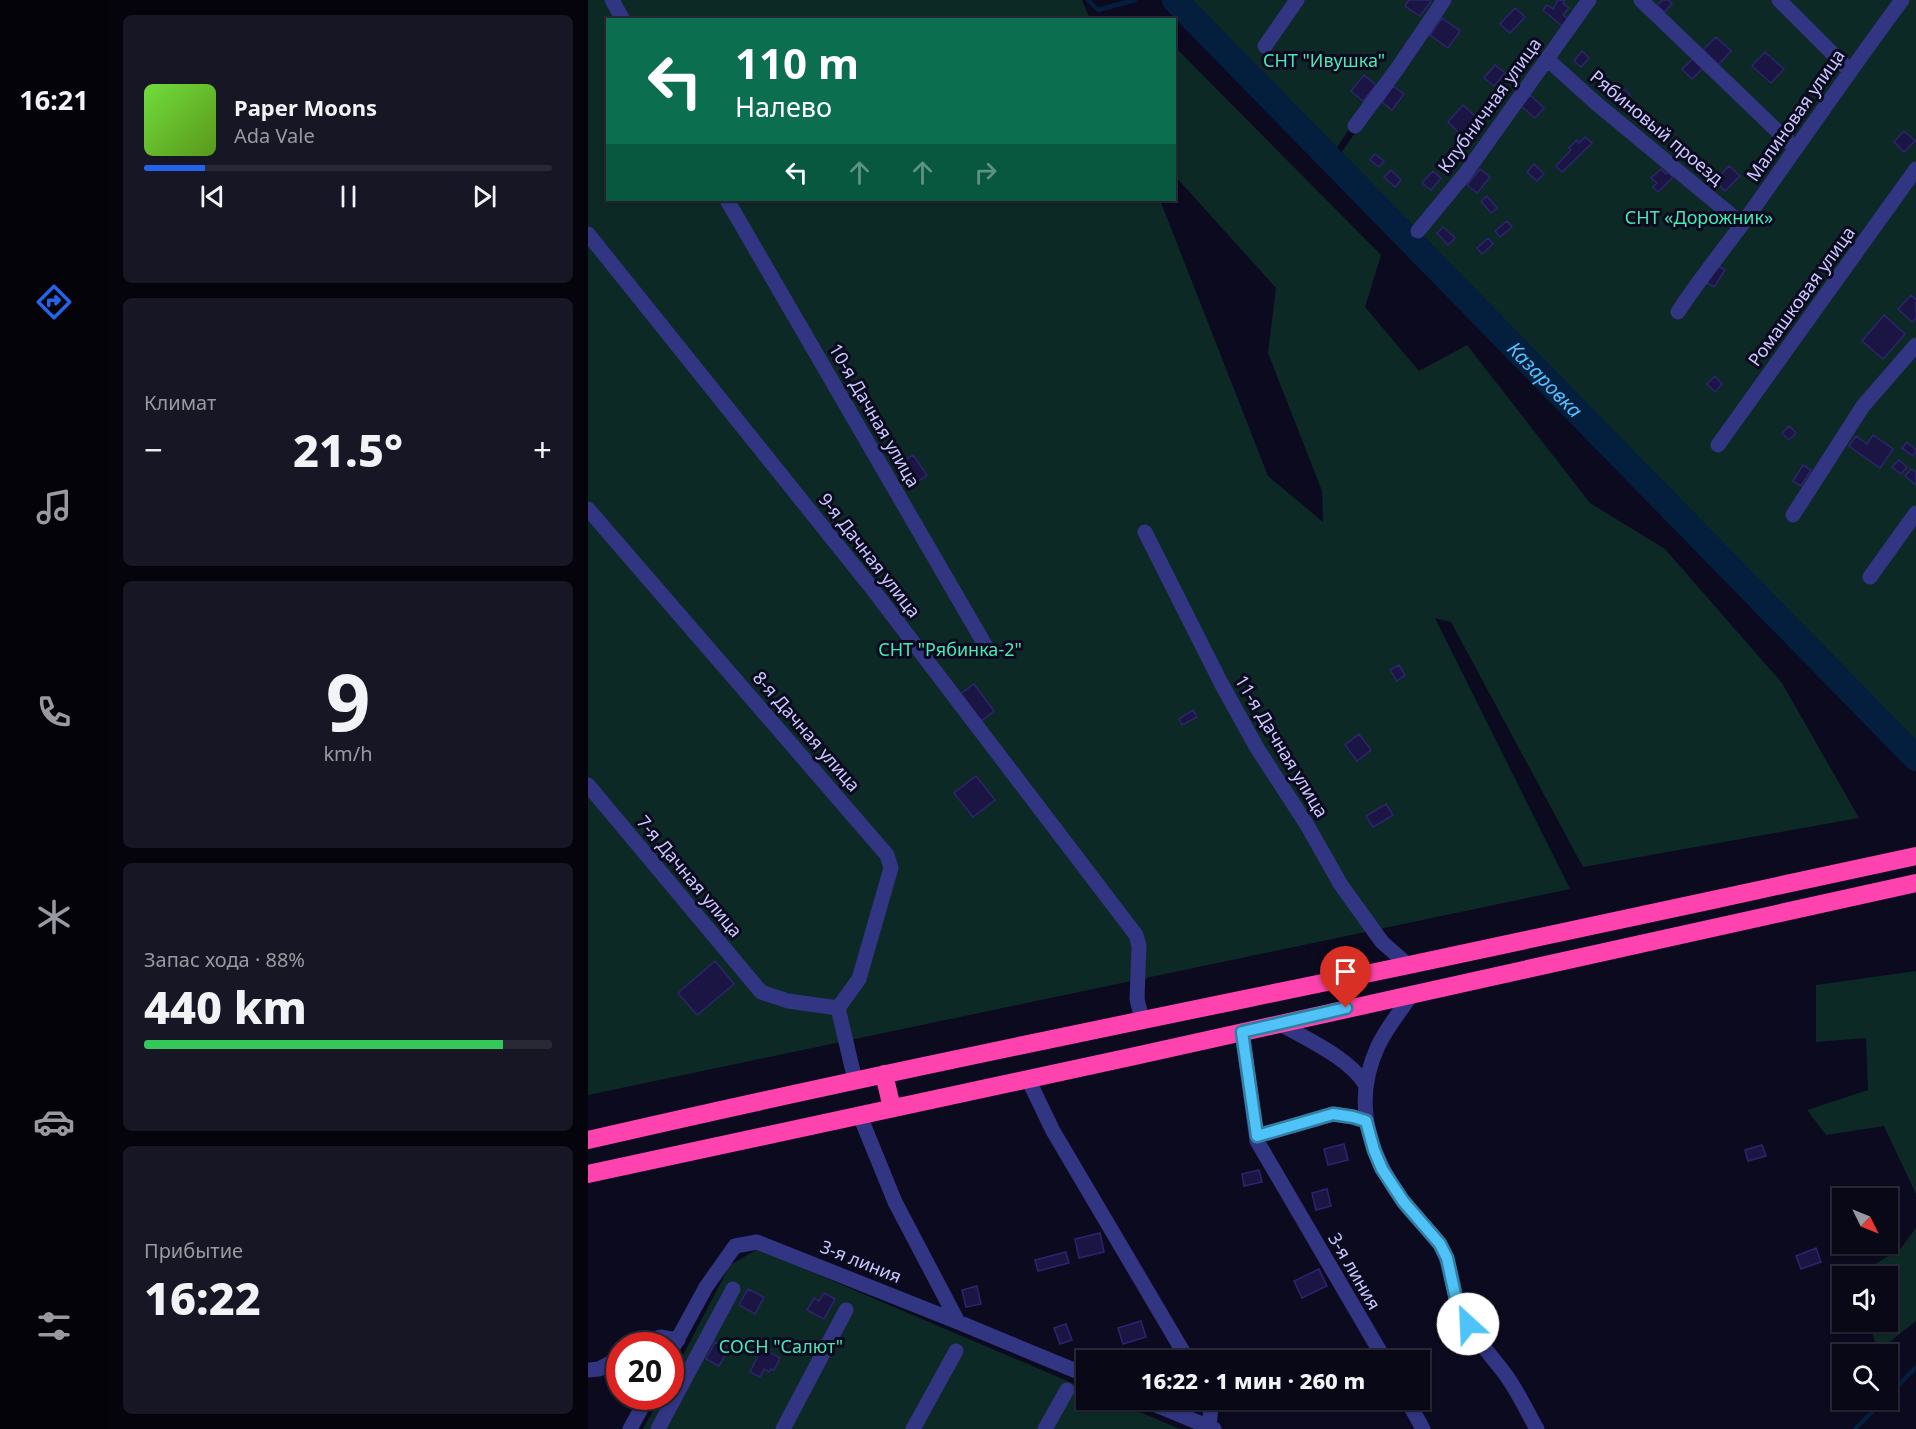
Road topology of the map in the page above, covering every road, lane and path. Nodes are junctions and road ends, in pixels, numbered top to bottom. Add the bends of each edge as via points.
1 (612, 0) edge
2 (1298, 0) edge
3 (1444, 0) edge
4 (1589, 0) edge
5 (1641, 0) edge
6 (1779, 0) edge
7 (1902, 0) edge
8 (622, 18) edge
9 (1265, 46) dead end
10 (1547, 59) junction
11 (1850, 71) junction
12 (1355, 126) dead end
13 (1795, 148) junction
14 (1916, 169) edge
15 (728, 201) edge
16 (1742, 224) junction
17 (1418, 231) dead end
18 (588, 234) edge
19 (1678, 312) dead end
20 (1916, 345) edge
21 (1718, 446) dead end
22 (588, 509) edge
23 (1916, 513) edge
24 (1793, 515) dead end
25 (1145, 532) dead end
26 (1870, 577) dead end
27 (988, 650) dead end
28 (588, 785) edge
29 (1916, 856) edge
30 (1916, 883) edge
31 (1408, 966) junction
32 (1413, 993) junction
33 (838, 1008) junction
34 (1142, 1019) junction
35 (1279, 1023) junction
36 (1242, 1032) junction
37 (884, 1074) junction
38 (1028, 1079) junction
39 (855, 1080) junction
40 (1365, 1083) junction
41 (892, 1108) junction
42 (860, 1116) junction
43 (1366, 1121) junction
44 (1257, 1136) junction
45 (588, 1140) edge
46 (588, 1174) edge
47 (733, 1289) dead end
48 (846, 1310) dead end
49 (958, 1322) junction
50 (682, 1332) edge
51 (1182, 1350) edge
52 (1378, 1350) edge
53 (956, 1351) dead end
54 (606, 1365) edge
55 (588, 1370) edge
56 (1076, 1371) edge
57 (1067, 1390) dead end
58 (640, 1410) edge
59 (1168, 1410) edge
60 (1211, 1410) edge
61 (1413, 1410) edge
62 (1211, 1428) edge
63 (630, 1429) edge
64 (658, 1429) edge
65 (783, 1429) edge
66 (913, 1429) edge
67 (1046, 1429) edge
68 (1424, 1429) edge
69 (1537, 1429) edge

1 - 8 street
2 - 9 street
3 - 12 street
4 - 10 street, Клубничная улица
5 - 13 street
6 - 11 street
7 - 11 street, Малиновая улица
10 - 16 street, Рябиновый проезд
10 - 17 street, Клубничная улица via 1465,174
11 - 13 street, Малиновая улица
13 - 16 street, Малиновая улица
14 - 21 street, Ромашковая улица
15 - 27 street, 10-я Дачная улица
16 - 19 street, Малиновая улица
18 - 34 street, 9-я Дачная улица via 872,587 1136,935 1137,999
20 - 24 street via 1863,406
22 - 33 street, 8-я Дачная улица via 887,855 891,868 859,979
23 - 26 street
25 - 31 street, 11-я Дачная улица via 1257,748 1341,885 1382,942
28 - 33 street, 7-я Дачная улица via 761,992
29 - 31 highway
30 - 32 highway
31 - 34 highway
32 - 35 highway
32 - 40 street via 1388,1027
33 - 39 street
34 - 37 highway
35 - 36 highway
35 - 40 street via 1346,1063
36 - 38 highway
36 - 44 street, 3-я линия
37 - 39 highway
37 - 41 highway
38 - 41 highway
38 - 51 street via 1053,1131
39 - 45 highway
40 - 43 street
41 - 42 highway
42 - 46 highway
42 - 49 street via 895,1202
43 - 44 street via 1333,1114
43 - 69 street via 1382,1169 1440,1244 1456,1299 1468,1324 1503,1371
44 - 52 street, 3-я линия
47 - 64 street
48 - 65 street
49 - 50 street, 3-я линия via 756,1242 735,1246 706,1287
49 - 56 street, 3-я линия
53 - 66 street
54 - 55 street
57 - 67 street
58 - 63 street
59 - 62 street
60 - 62 street
61 - 68 street

